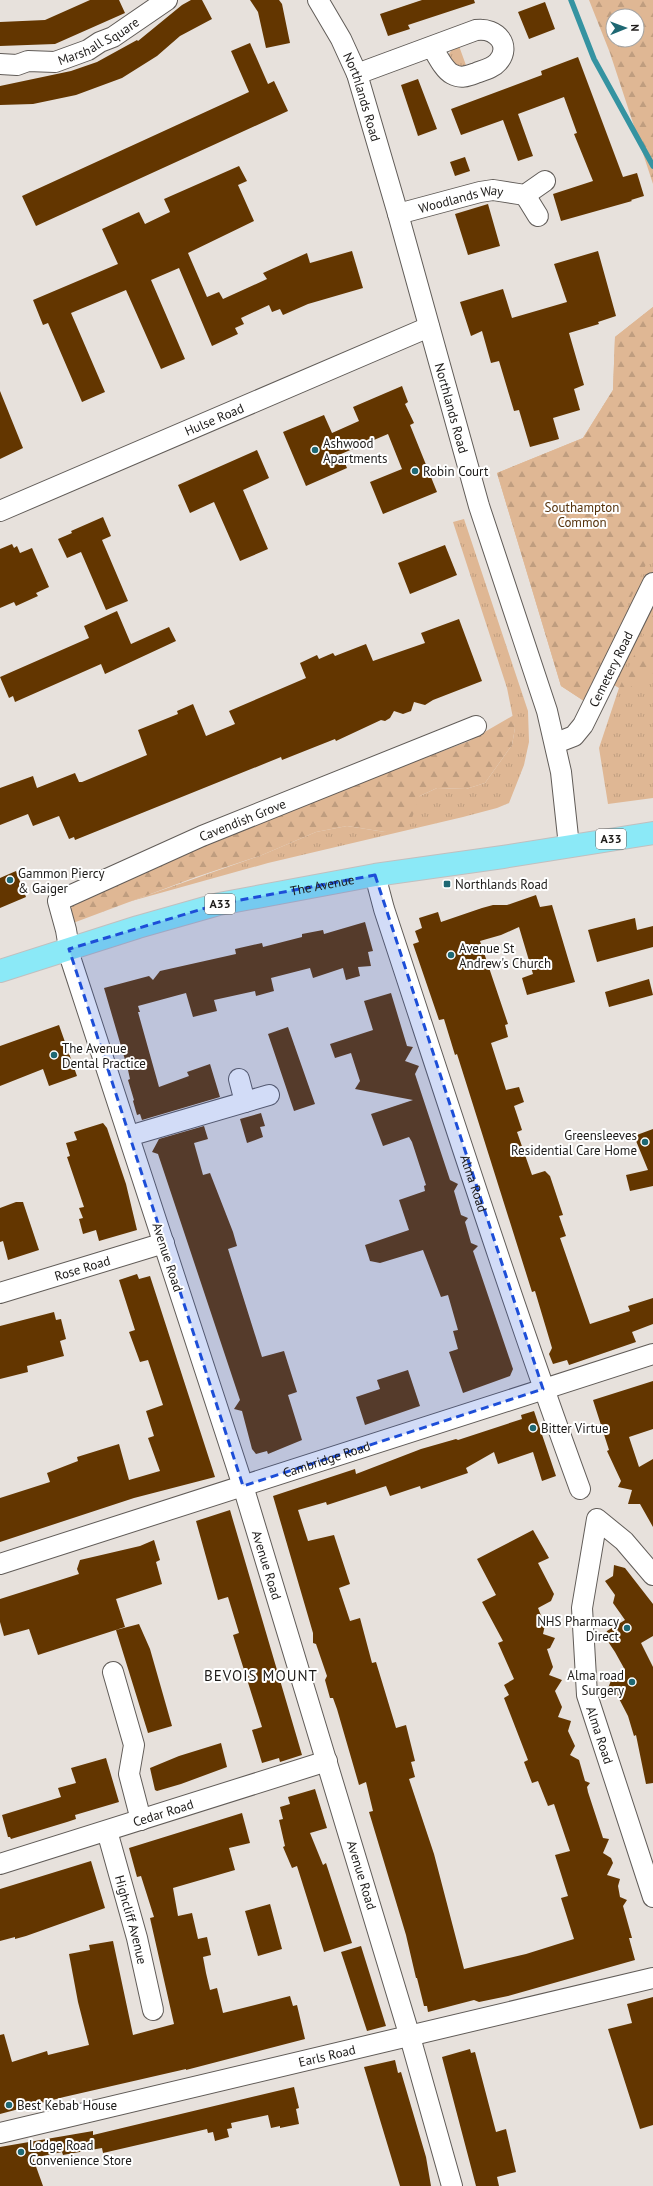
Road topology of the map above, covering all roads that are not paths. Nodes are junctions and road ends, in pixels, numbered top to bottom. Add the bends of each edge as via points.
1 (167, 0) edge
2 (318, 0) edge
3 (432, 47) dead end
4 (0, 64) edge
5 (357, 74) junction
6 (544, 181) dead end
7 (525, 195) junction
8 (398, 214) junction
9 (538, 216) dead end
10 (429, 327) junction
11 (0, 511) edge
12 (653, 583) edge
13 (476, 726) dead end
14 (556, 743) junction
15 (653, 833) edge
16 (570, 846) junction
17 (375, 875) junction
18 (69, 949) junction
19 (0, 971) edge
20 (239, 1079) dead end
21 (269, 1095) dead end
22 (245, 1102) junction
23 (129, 1136) junction
24 (164, 1243) junction
25 (0, 1293) edge
26 (653, 1354) edge
27 (543, 1389) junction
28 (243, 1486) junction
29 (580, 1489) dead end
30 (0, 1564) edge
31 (653, 1575) edge
32 (113, 1672) dead end
33 (327, 1761) junction
34 (141, 1820) junction
35 (106, 1831) junction
36 (0, 1864) edge
37 (653, 1897) edge
38 (653, 1978) edge
39 (153, 2010) dead end
40 (410, 2037) junction
41 (0, 2134) edge
42 (452, 2186) edge

1 - 4 street, Marshall Square via 113,37 88,50 55,62
2 - 5 street, Northlands Road via 341,39
3 - 5 street
5 - 8 street, Northlands Road
6 - 7 street
7 - 8 street, Woodlands Way via 493,190
7 - 9 street
8 - 10 street, Northlands Road
10 - 11 street, Hulse Road
10 - 14 street, Northlands Road via 479,506
12 - 14 street, Cemetery Road via 583,725 574,736
13 - 18 street, Cavendish Grove via 202,836 58,901
14 - 16 street, Northlands Road via 562,772
15 - 16 main road, The Avenue / A33
16 - 17 main road, The Avenue / A33
17 - 18 main road, The Avenue / A33 via 219,904 138,926
17 - 27 street, Alma Road via 384,909
18 - 19 main road, The Avenue / A33
18 - 23 street, Avenue Road
20 - 22 street
21 - 22 street
22 - 23 street
23 - 24 street, Avenue Road
24 - 25 street, Rose Road
24 - 28 street, Avenue Road
26 - 27 street, Cambridge Road
27 - 28 street, Cambridge Road
27 - 29 street, Alma Road
28 - 30 street, Cambridge Road
28 - 33 street, Avenue Road
31 - 37 street, Alma Road via 624,1541 597,1519 582,1608 587,1695
32 - 34 street via 134,1745 129,1774
33 - 34 street, Cedar Road
33 - 40 street, Avenue Road
34 - 35 street, Cedar Road
35 - 36 street, Cedar Road
35 - 39 street, Highcliff Avenue via 137,1938
38 - 40 street, Earls Road
40 - 41 street, Earls Road
40 - 42 street, Avenue Road

